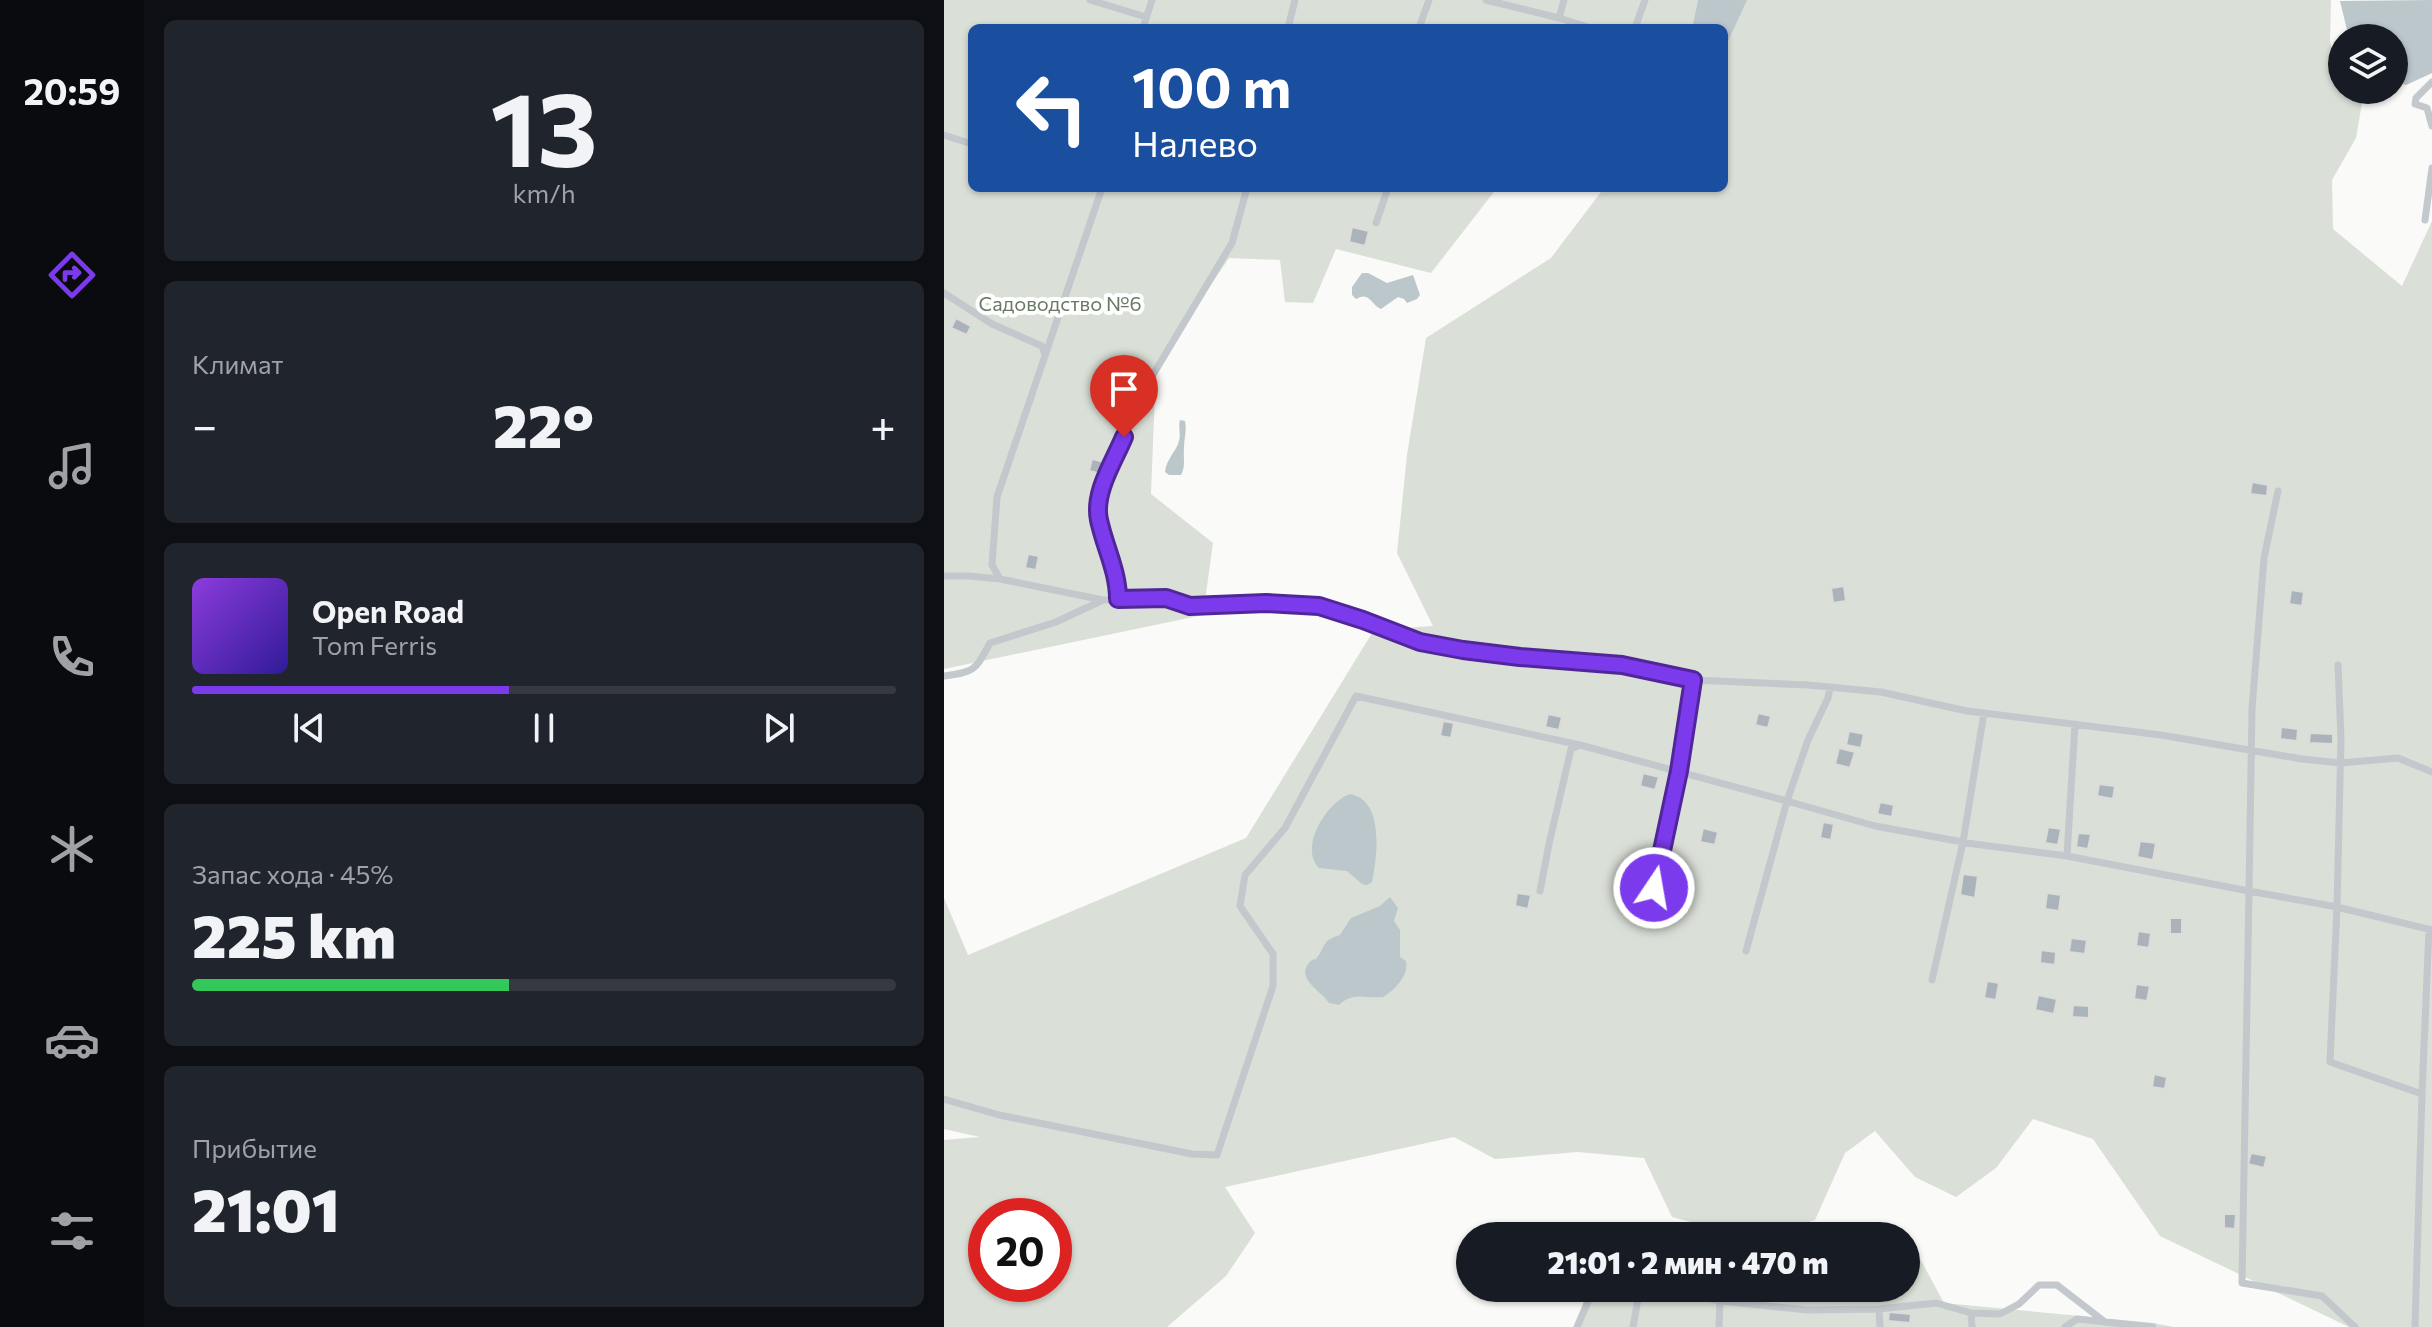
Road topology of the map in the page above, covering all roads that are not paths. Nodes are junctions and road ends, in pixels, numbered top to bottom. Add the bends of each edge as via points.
1 (1090, 0) edge
2 (1152, 0) edge
3 (1295, 0) edge
4 (1429, 0) edge
5 (1486, 0) edge
6 (1564, 0) edge
7 (1645, 0) edge
8 (1146, 17) junction
9 (1559, 18) junction
10 (1144, 24) edge
11 (1289, 24) edge
12 (1420, 24) edge
13 (1578, 24) edge
14 (1636, 24) edge
15 (2432, 82) edge
16 (2432, 126) edge
17 (944, 135) edge
18 (968, 143) edge
19 (2432, 168) edge
20 (1101, 192) edge
21 (1246, 192) edge
22 (1387, 192) edge
23 (2425, 220) dead end
24 (1376, 223) dead end
25 (944, 293) edge
26 (1045, 357) junction
27 (2278, 491) dead end
28 (944, 576) edge
29 (1000, 579) junction
30 (1118, 599) junction
31 (1103, 600) junction
32 (2338, 665) dead end
33 (944, 676) edge
34 (1693, 680) junction
35 (1830, 687) junction
36 (1984, 713) junction
37 (2075, 724) junction
38 (1580, 745) junction
39 (2251, 752) junction
40 (2340, 763) junction
41 (1679, 771) junction
42 (2432, 772) edge
43 (1787, 801) junction
44 (1963, 842) junction
45 (2067, 856) junction
46 (1654, 888) dead end
47 (1540, 891) dead end
48 (2249, 891) junction
49 (2337, 907) junction
50 (2430, 929) edge
51 (1746, 951) dead end
52 (1932, 980) dead end
53 (2422, 1094) junction
54 (944, 1099) edge
55 (1588, 1302) edge
56 (1637, 1302) edge
57 (1720, 1302) edge
58 (1730, 1302) edge
59 (1879, 1309) junction
60 (1971, 1313) junction
61 (2105, 1322) junction
62 (1577, 1327) edge
63 (1633, 1327) edge
64 (1719, 1327) edge
65 (1880, 1327) edge
66 (1972, 1327) edge
67 (2065, 1327) edge
68 (2153, 1327) edge
69 (2355, 1327) edge
70 (2415, 1327) edge

1 - 8 lane
2 - 8 lane
3 - 11 lane
4 - 12 lane
5 - 9 lane
6 - 9 lane
7 - 14 lane
8 - 10 lane
9 - 13 lane
15 - 16 lane via 2415,104 2427,108
17 - 18 lane
19 - 23 lane
20 - 26 lane
21 - 30 lane via 1232,243 1148,383 1101,491 1098,517 1118,582
22 - 24 lane
25 - 26 lane via 992,324 1042,346
26 - 29 lane via 997,497 992,565
27 - 39 lane via 2264,558
28 - 29 lane
29 - 31 lane
30 - 31 lane
30 - 34 lane via 1166,598 1190,606 1319,606 1434,645 1622,665
31 - 33 lane via 990,643 976,667
32 - 40 lane
34 - 35 lane
34 - 41 lane
35 - 36 lane
35 - 43 lane
36 - 37 lane
36 - 44 lane
37 - 39 lane
37 - 45 lane
38 - 41 lane
38 - 47 lane via 1571,749
38 - 54 lane via 1356,696 1285,828 1245,875 1240,906 1273,954 1273,986 1217,1155 999,1115
39 - 40 lane
39 - 48 lane
40 - 42 lane via 2398,758
40 - 49 lane
41 - 43 lane
41 - 46 lane
43 - 44 lane via 1875,826
43 - 51 lane
44 - 45 lane
44 - 52 lane
45 - 48 lane
48 - 49 lane
48 - 69 lane via 2242,1283 2322,1296
49 - 50 lane
49 - 53 lane via 2330,1062
50 - 53 lane
53 - 70 lane
55 - 62 lane
56 - 63 lane
57 - 64 lane
58 - 59 lane via 1807,1310
59 - 60 lane via 1936,1303
59 - 65 lane
60 - 61 lane via 2000,1314 2039,1285 2057,1285
60 - 66 lane
61 - 67 lane via 2077,1319
61 - 68 lane

